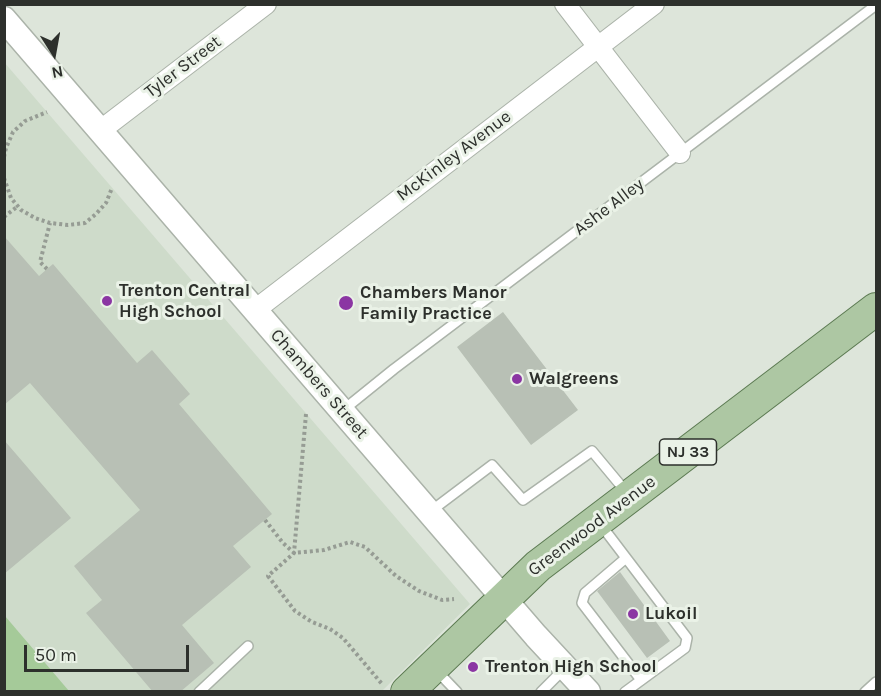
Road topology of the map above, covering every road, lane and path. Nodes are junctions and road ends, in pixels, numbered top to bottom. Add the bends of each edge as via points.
1 (266, 4) edge
2 (565, 4) edge
3 (654, 4) edge
4 (876, 5) edge
5 (4, 19) edge
6 (597, 47) junction
7 (47, 112) dead end
8 (101, 130) junction
9 (5, 148) edge
10 (680, 153) junction
11 (4, 157) edge
12 (4, 178) edge
13 (112, 188) dead end
14 (18, 206) junction
15 (4, 217) edge
16 (50, 223) junction
17 (47, 269) dead end
18 (876, 309) edge
19 (255, 310) junction
20 (342, 411) junction
21 (306, 414) dead end
22 (630, 496) junction
23 (429, 513) junction
24 (264, 520) dead end
25 (598, 521) junction
26 (294, 553) junction
27 (626, 558) junction
28 (454, 599) dead end
29 (503, 599) junction
30 (248, 646) dead end
31 (432, 667) junction
32 (566, 668) junction
33 (641, 680) junction
34 (876, 682) edge
35 (395, 688) edge
36 (199, 692) edge
37 (457, 692) edge
38 (541, 692) edge
39 (588, 692) edge
40 (625, 692) edge
41 (866, 692) edge

1 - 8 street, Tyler Street
2 - 6 street
3 - 6 street, McKinley Avenue
4 - 10 lane, Ashe Alley
5 - 8 street, Chambers Street
6 - 10 street
6 - 19 street, McKinley Avenue
7 - 9 path via 25,121 13,132
8 - 19 street, Chambers Street
9 - 11 path
10 - 20 lane, Ashe Alley
12 - 14 path
13 - 16 path via 106,203 85,222
14 - 15 path
14 - 16 path
16 - 17 path via 40,262
18 - 22 main road, Greenwood Avenue / NJ 33
19 - 20 street, Chambers Street
20 - 23 street, Chambers Street
21 - 26 path
22 - 23 lane via 592,451 523,500 492,465
22 - 25 main road, Greenwood Avenue / NJ 33
23 - 29 street, Chambers Street
24 - 26 path
25 - 27 lane
25 - 29 main road, Greenwood Avenue / NJ 33 via 526,576
26 - 28 path via 350,542 365,547 419,591 442,600
26 - 35 path via 268,576 295,611 343,638
27 - 33 lane via 585,593 582,603
27 - 33 lane via 687,638 685,648
29 - 31 main road, Greenwood Avenue / NJ 33
29 - 32 street, Chambers Street
30 - 36 lane
31 - 35 main road, Greenwood Avenue / NJ 33
31 - 37 lane
32 - 38 lane
32 - 39 street, Chambers Street
33 - 40 lane
34 - 41 lane

